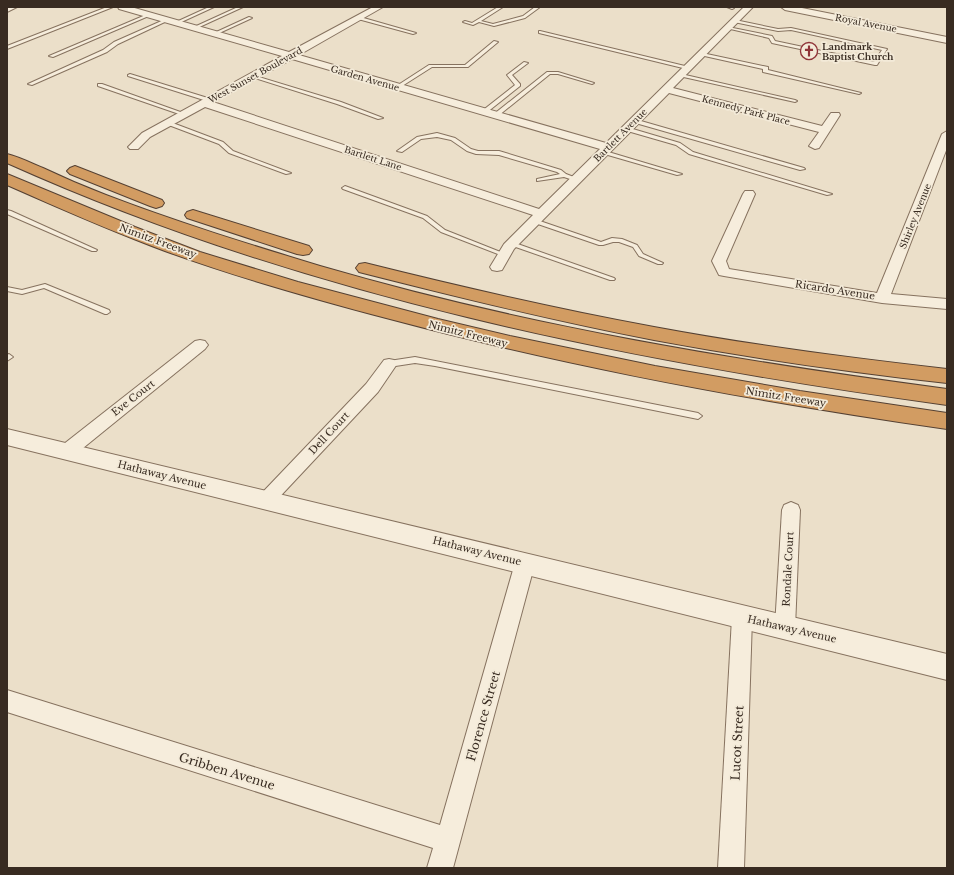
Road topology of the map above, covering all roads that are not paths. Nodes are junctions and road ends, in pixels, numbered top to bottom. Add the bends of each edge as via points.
1 (13, 7) edge
2 (111, 7) edge
3 (122, 7) edge
4 (160, 7) edge
5 (212, 7) edge
6 (241, 7) edge
7 (379, 7) edge
8 (501, 7) edge
9 (538, 7) edge
10 (749, 7) edge
11 (785, 7) edge
12 (7, 9) edge
13 (147, 15) junction
14 (250, 18) dead end
15 (359, 18) junction
16 (478, 21) junction
17 (171, 22) junction
18 (465, 22) dead end
19 (732, 24) junction
20 (194, 28) junction
21 (540, 32) dead end
22 (414, 33) dead end
23 (214, 34) junction
24 (947, 40) edge
25 (496, 42) dead end
26 (7, 48) edge
27 (702, 54) junction
28 (51, 56) dead end
29 (291, 56) junction
30 (526, 63) dead end
31 (684, 72) junction
32 (130, 75) dead end
33 (254, 76) junction
34 (592, 83) dead end
35 (30, 84) dead end
36 (100, 85) dead end
37 (397, 87) junction
38 (666, 89) junction
39 (859, 93) dead end
40 (795, 101) dead end
41 (207, 102) junction
42 (484, 112) junction
43 (184, 114) junction
44 (496, 115) junction
45 (835, 115) dead end
46 (380, 118) dead end
47 (168, 123) junction
48 (630, 125) junction
49 (825, 130) junction
50 (947, 134) edge
51 (7, 142) edge
52 (815, 146) dead end
53 (134, 147) dead end
54 (605, 150) junction
55 (400, 151) dead end
56 (7, 158) edge
57 (802, 169) dead end
58 (288, 173) dead end
59 (678, 174) dead end
60 (564, 175) junction
61 (7, 179) edge
62 (576, 179) junction
63 (539, 180) dead end
64 (345, 188) dead end
65 (749, 194) dead end
66 (829, 194) dead end
67 (7, 212) edge
68 (537, 217) junction
69 (512, 244) junction
70 (94, 250) dead end
71 (505, 255) junction
72 (660, 263) dead end
73 (497, 266) dead end
74 (612, 279) dead end
75 (7, 289) edge
76 (882, 298) junction
77 (947, 304) edge
78 (107, 312) dead end
79 (200, 345) dead end
80 (389, 364) joint
81 (947, 376) edge
82 (947, 397) edge
83 (698, 416) dead end
84 (947, 421) edge
85 (7, 437) edge
86 (66, 452) junction
87 (266, 500) junction
88 (790, 510) dead end
89 (525, 563) junction
90 (742, 618) junction
91 (785, 627) junction
92 (947, 667) edge
93 (7, 701) edge
94 (448, 840) junction
95 (440, 868) edge
96 (731, 868) edge

1 - 12 street
2 - 26 lane
3 - 13 street, Garden Avenue
4 - 13 street
5 - 17 lane
6 - 20 lane
7 - 15 street, West Sunset Boulevard
8 - 16 lane
9 - 16 lane via 524,17 493,25
10 - 19 street, Bartlett Avenue
11 - 24 street, Royal Avenue
13 - 17 street, Garden Avenue
13 - 28 lane
14 - 23 lane
15 - 22 lane
15 - 29 street, West Sunset Boulevard
16 - 18 lane via 473,24
17 - 20 street, Garden Avenue
17 - 35 lane via 116,43 105,51
19 - 19 lane via 778,30 791,29 885,49 876,64 774,42 770,37
19 - 27 street, Bartlett Avenue
20 - 23 street, Garden Avenue
21 - 31 lane
23 - 29 street, Garden Avenue
25 - 37 lane via 466,66 431,66
27 - 31 street, Bartlett Avenue
27 - 39 lane
29 - 33 street, West Sunset Boulevard
29 - 37 street, Garden Avenue
30 - 42 lane via 509,75 518,85
31 - 38 street, Bartlett Avenue
31 - 40 lane
32 - 41 lane
33 - 41 street, West Sunset Boulevard
33 - 46 lane
34 - 44 lane via 558,72 549,73
36 - 43 lane
37 - 42 street, Garden Avenue
38 - 48 street, Bartlett Avenue
38 - 49 street, Kennedy Park Place
41 - 43 street, West Sunset Boulevard
41 - 68 street, Bartlett Lane
42 - 44 street, Garden Avenue
43 - 47 street, West Sunset Boulevard
44 - 54 street, Garden Avenue
45 - 49 street
47 - 53 street, West Sunset Boulevard via 146,135
47 - 58 lane via 221,143 231,152
48 - 54 street, Bartlett Avenue
48 - 57 lane
48 - 66 lane via 678,144 690,153
49 - 52 street
50 - 76 street, Shirley Avenue
51 - 81 highway via 85,175 206,220 283,245 443,288 623,327 726,345 838,363
54 - 59 lane
54 - 62 street, Bartlett Avenue
55 - 60 lane via 419,138 437,135 453,140 469,150 499,153 559,171
56 - 82 highway via 108,201 247,250 459,310 630,347 857,386
60 - 62 lane
60 - 63 lane
61 - 84 highway, Nimitz Freeway via 108,223 249,274 417,321 541,351 727,388
62 - 68 street, Bartlett Avenue
64 - 71 lane via 425,217 443,231
65 - 76 street, Ricardo Avenue via 720,261 724,272
67 - 70 lane
68 - 69 street, Bartlett Avenue
68 - 72 lane via 601,244 620,240 635,246 641,255
69 - 71 street, Bartlett Avenue
69 - 74 lane
71 - 73 street, Bartlett Avenue
75 - 78 lane via 22,292 45,286
76 - 77 street, Ricardo Avenue
79 - 86 street, Eve Court
80 - 83 lane via 415,360 435,363
80 - 87 street, Dell Court via 372,388
85 - 86 street, Hathaway Avenue
86 - 87 street, Hathaway Avenue
87 - 89 street, Hathaway Avenue
88 - 91 street, Rondale Court
89 - 90 street, Hathaway Avenue
89 - 94 street, Florence Street
90 - 91 street, Hathaway Avenue
90 - 96 street, Lucot Street
91 - 92 street, Hathaway Avenue
93 - 94 street, Gribben Avenue
94 - 95 street, Florence Street

